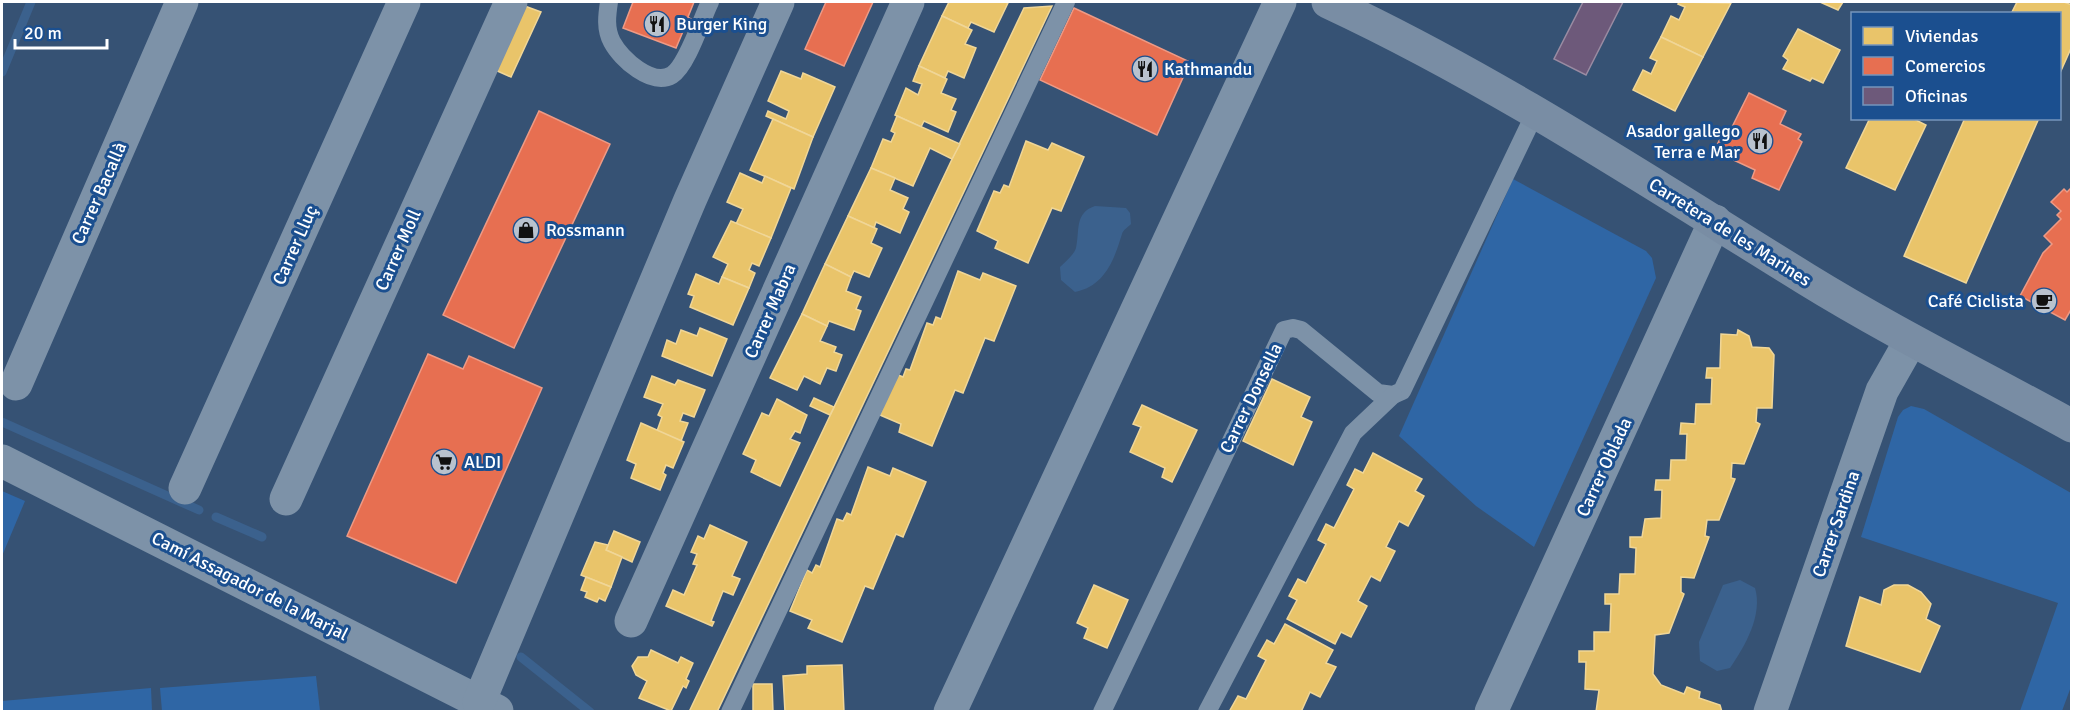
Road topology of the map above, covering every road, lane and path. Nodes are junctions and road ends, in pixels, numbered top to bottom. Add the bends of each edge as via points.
1 (182, 2) edge
2 (404, 2) edge
3 (511, 2) edge
4 (609, 2) edge
5 (710, 2) edge
6 (778, 2) edge
7 (908, 2) edge
8 (1066, 2) edge
9 (1280, 2) edge
10 (1328, 2) edge
11 (1536, 111) junction
12 (1715, 222) junction
13 (1911, 340) junction
14 (16, 384) dead end
15 (1394, 395) junction
16 (2072, 426) edge
17 (2, 461) edge
18 (185, 488) dead end
19 (286, 499) dead end
20 (631, 621) dead end
21 (489, 706) edge
22 (730, 711) edge
23 (950, 711) edge
24 (1102, 711) edge
25 (1207, 711) edge
26 (1491, 711) edge
27 (1770, 711) edge

1 - 14 street, Carrer Bacallà
2 - 18 street, Carrer Lluç
3 - 19 street, Carrer Moll
4 - 5 lane via 606,22 612,42 625,59 646,74 662,77 672,75 681,65
6 - 21 street via 690,200
7 - 20 street, Carrer Mabra
8 - 22 lane
9 - 23 street
10 - 11 main road, Carretera de les Marines via 1409,40
11 - 12 main road, Carretera de les Marines
11 - 15 lane via 1402,391
12 - 13 main road, Carretera de les Marines
12 - 26 street, Carrer Oblada
13 - 16 main road, Carretera de les Marines
13 - 27 street, Carrer Sardina via 1882,391
15 - 24 lane, Carrer Donsella via 1378,393 1301,330 1284,330
15 - 25 lane via 1353,433
17 - 21 street, Camí Assagador de la Marjal

